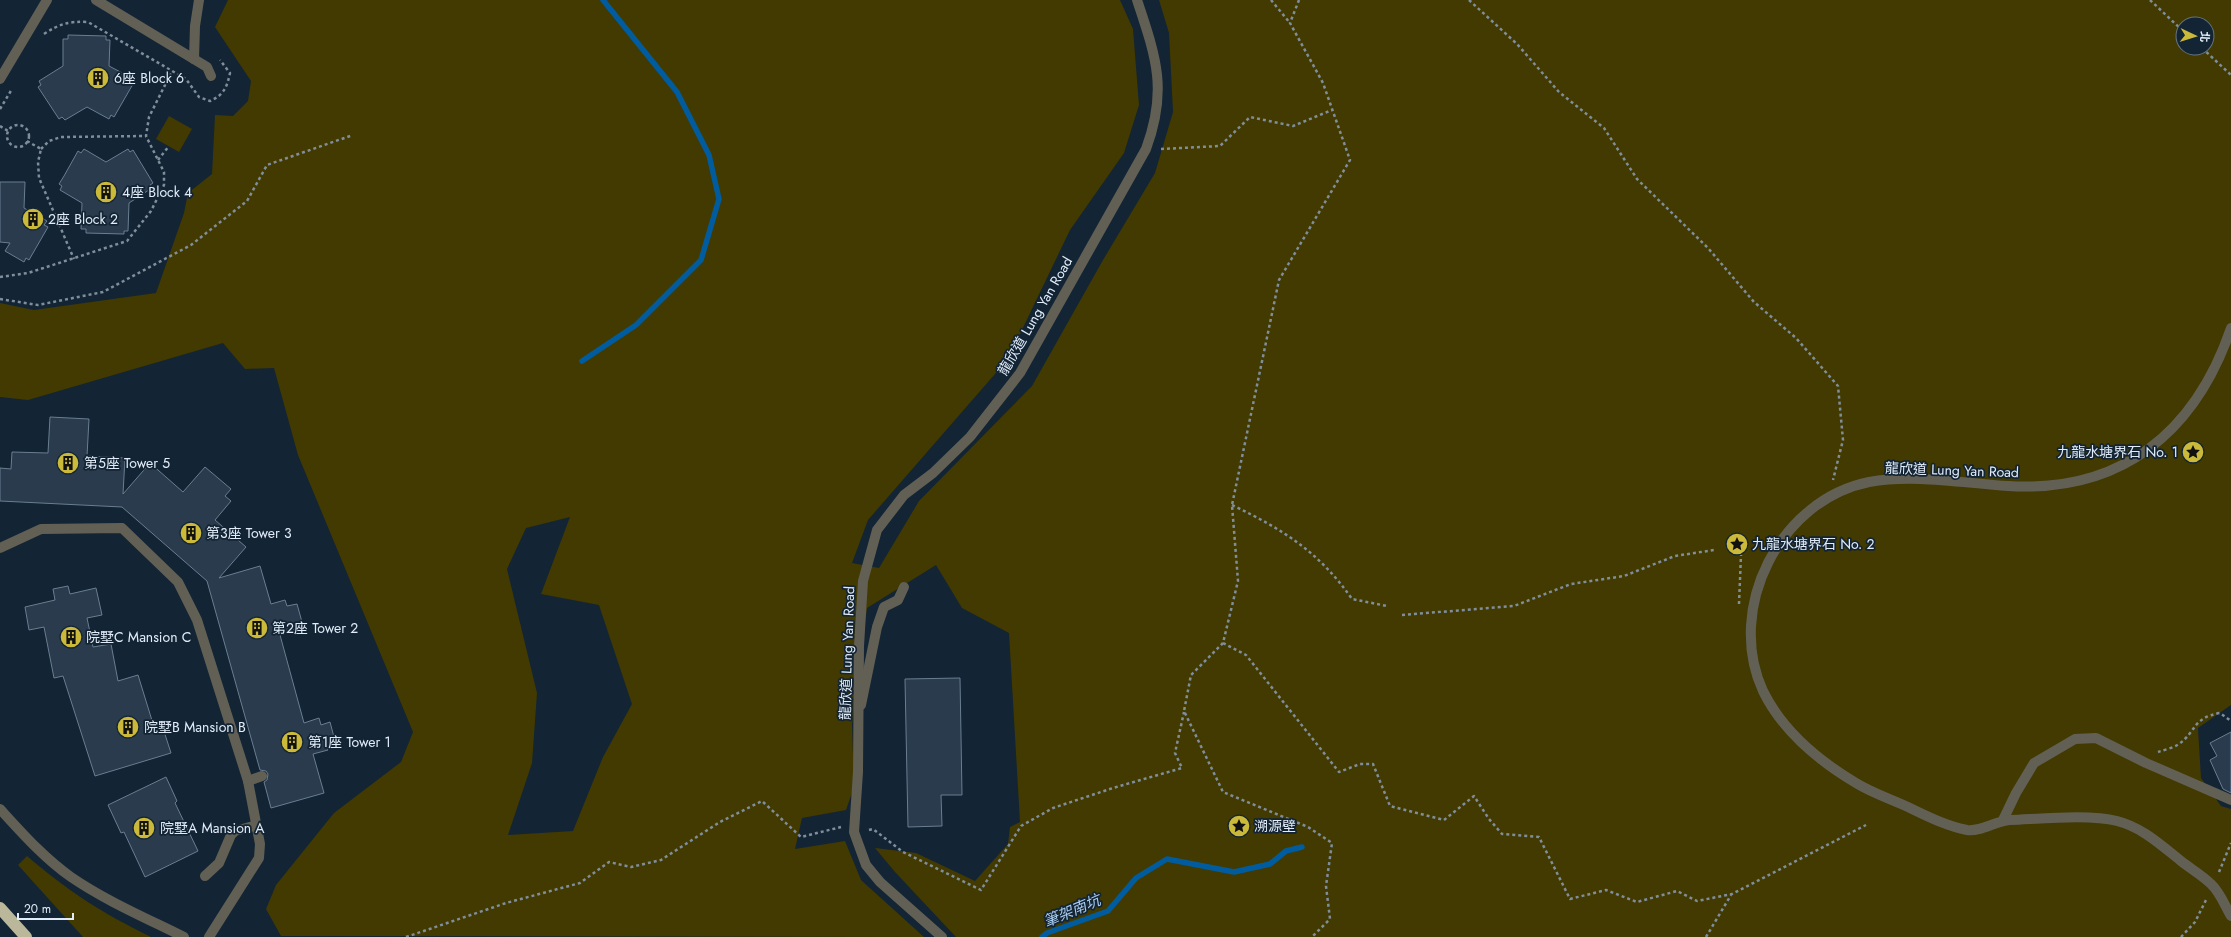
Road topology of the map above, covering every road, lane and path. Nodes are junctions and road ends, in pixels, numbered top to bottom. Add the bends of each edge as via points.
1 (47, 0) edge
2 (96, 0) edge
3 (199, 0) edge
4 (1137, 0) edge
5 (1271, 0) edge
6 (1298, 0) edge
7 (1468, 0) edge
8 (2150, 0) edge
9 (2175, 23) edge
10 (1290, 24) junction
11 (43, 35) dead end
12 (2211, 56) edge
13 (194, 59) junction
14 (217, 59) dead end
15 (172, 71) junction
16 (2231, 75) edge
17 (211, 76) dead end
18 (0, 79) edge
19 (14, 85) dead end
20 (0, 109) edge
21 (1332, 110) junction
22 (0, 126) edge
23 (8, 131) junction
24 (353, 135) dead end
25 (146, 136) junction
26 (27, 142) junction
27 (169, 146) dead end
28 (41, 149) junction
29 (1146, 149) junction
30 (158, 160) junction
31 (74, 259) junction
32 (0, 277) edge
33 (0, 299) edge
34 (2231, 328) edge
35 (1830, 496) junction
36 (1232, 505) junction
37 (0, 548) edge
38 (1714, 550) dead end
39 (904, 587) dead end
40 (1387, 606) dead end
41 (1402, 615) dead end
42 (1223, 643) junction
43 (1184, 711) junction
44 (859, 713) junction
45 (2231, 721) edge
46 (2146, 763) junction
47 (262, 776) dead end
48 (248, 781) junction
49 (2231, 800) edge
50 (0, 809) edge
51 (2004, 820) junction
52 (257, 825) junction
53 (1866, 825) dead end
54 (839, 829) dead end
55 (854, 832) junction
56 (2231, 843) edge
57 (205, 876) dead end
58 (2214, 886) junction
59 (1732, 894) junction
60 (0, 908) edge
61 (2231, 916) edge
62 (26, 937) edge
63 (184, 937) edge
64 (209, 937) edge
65 (406, 937) edge
66 (942, 937) edge
67 (1312, 937) edge
68 (1706, 937) edge
69 (2181, 937) edge

1 - 18 street
2 - 13 street
3 - 13 street
4 - 29 street, 龍欣道 Lung Yan Road via 1153,47 1158,74 1155,118
5 - 10 path
6 - 10 path
7 - 35 path via 1517,44 1559,92 1604,128 1637,179 1708,248 1754,302 1796,338 1838,386 1843,440
8 - 9 path
10 - 21 path via 1322,83
11 - 15 path via 69,21 88,22
12 - 16 path
13 - 17 street via 207,67
14 - 15 path via 223,62 230,73 227,87 219,98 210,101 199,98 186,79
15 - 25 path via 148,117
19 - 20 path
21 - 29 path via 1293,126 1250,117 1220,146
21 - 36 path via 1350,160 1279,280
22 - 23 path
23 - 26 path via 7,138 11,144 21,146
23 - 26 path via 13,126 23,126 28,131
24 - 33 path via 267,165 247,201 191,245 103,292 38,305
25 - 28 path via 61,137 49,141
25 - 30 path
26 - 28 path
27 - 30 path
28 - 31 path via 38,162 39,178
29 - 44 street, 龍欣道 Lung Yan Road via 1020,373 970,437 933,473 904,495 877,530 863,581 858,646
30 - 31 path via 164,172 164,185 151,211 127,241
31 - 32 path via 28,273
34 - 35 street, 龍欣道 Lung Yan Road via 2211,378 2181,421 2151,447 2108,470 2076,482 2041,486 1886,480 1860,485
35 - 51 street, 龍欣道 Lung Yan Road via 1804,515 1786,534 1766,566 1756,590 1751,631 1752,649 1761,686 1770,705 1796,737 1858,784 1942,822 1971,831
36 - 40 path via 1264,520 1304,547 1335,574 1352,599
36 - 42 path via 1238,581
37 - 48 street via 41,530 122,528 178,582 197,620
38 - 41 path via 1675,556 1624,576 1571,584 1514,606
39 - 44 street via 898,600 884,607 877,626
42 - 43 path via 1191,675
42 - 59 path via 1246,655 1339,772 1360,764 1373,764 1390,806 1444,820 1474,796 1502,834 1539,837 1570,898 1606,890 1637,902 1677,890 1697,901
43 - 55 path via 1175,753 1182,768 1053,808 1021,826 981,890 903,852 873,829
43 - 67 path via 1224,792 1308,827 1332,843 1326,886 1330,919
44 - 55 street, 龍欣道 Lung Yan Road
45 - 46 path via 2220,713 2207,715 2178,745 2157,753
46 - 49 street
46 - 51 street via 2096,738 2075,739 2034,764 2016,793
47 - 48 street
48 - 52 street
50 - 63 street via 34,845 70,876 102,896
51 - 58 street, 龍欣道 Lung Yan Road via 2086,818 2118,821 2150,836
52 - 57 street via 235,831 219,863
52 - 64 street via 261,850 259,858
53 - 59 path
54 - 65 path via 801,837 762,801 720,822 661,860 631,867 609,862 580,883 506,903
55 - 66 street, 龍欣道 Lung Yan Road via 866,865 880,882
56 - 58 path
58 - 61 street, 龍欣道 Lung Yan Road
58 - 69 path via 2196,922
59 - 68 path
60 - 62 highway

